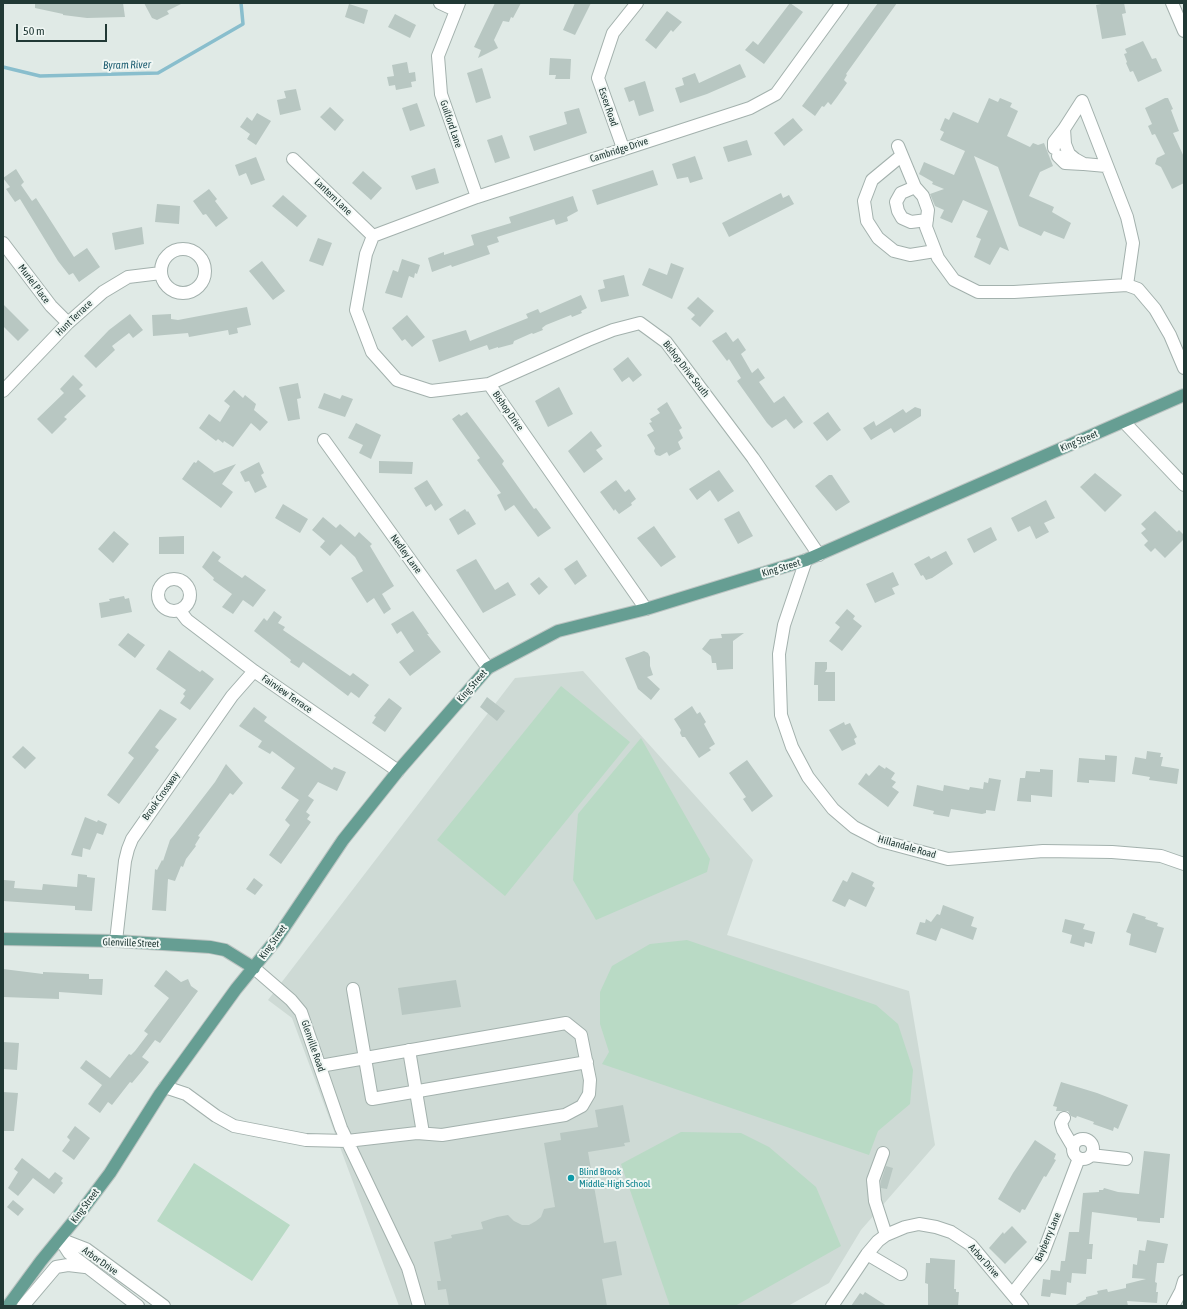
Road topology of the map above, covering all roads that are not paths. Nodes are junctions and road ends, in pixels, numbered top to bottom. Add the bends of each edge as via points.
1 (440, 3) edge
2 (637, 3) edge
3 (842, 3) edge
4 (1172, 3) edge
5 (457, 7) edge
6 (1184, 31) edge
7 (1064, 129) junction
8 (623, 148) junction
9 (293, 158) dead end
10 (1084, 164) junction
11 (1106, 166) junction
12 (915, 187) junction
13 (477, 197) junction
14 (927, 220) junction
15 (373, 236) junction
16 (3, 243) edge
17 (935, 251) junction
18 (161, 273) dead end
19 (1127, 285) junction
20 (68, 324) junction
21 (1184, 368) edge
22 (489, 384) junction
23 (3, 391) edge
24 (1184, 395) edge
25 (1124, 422) junction
26 (324, 440) dead end
27 (1184, 485) edge
28 (819, 555) junction
29 (806, 560) junction
30 (646, 609) junction
31 (180, 611) dead end
32 (488, 668) junction
33 (254, 672) junction
34 (398, 771) junction
35 (1184, 864) edge
36 (3, 938) edge
37 (116, 941) junction
38 (254, 968) junction
39 (353, 989) dead end
40 (408, 1050) junction
41 (365, 1058) junction
42 (587, 1062) junction
43 (320, 1066) junction
44 (165, 1087) junction
45 (416, 1091) junction
46 (1064, 1118) dead end
47 (423, 1133) junction
48 (347, 1141) junction
49 (1073, 1147) junction
50 (883, 1153) dead end
51 (1091, 1155) junction
52 (1079, 1158) junction
53 (1126, 1159) dead end
54 (886, 1234) junction
55 (60, 1239) junction
56 (867, 1254) junction
57 (85, 1266) junction
58 (901, 1274) dead end
59 (1184, 1281) edge
60 (1013, 1293) junction
61 (8, 1306) edge
62 (23, 1306) edge
63 (138, 1306) edge
64 (164, 1306) edge
65 (418, 1306) edge
66 (832, 1306) edge
67 (1022, 1306) edge
68 (1173, 1306) edge

1 - 5 street
2 - 8 street, Essex Road via 613,33 598,78
3 - 8 street, Cambridge Drive via 776,94 750,108
4 - 6 street
5 - 13 street, Guilford Lane via 438,56 441,94
7 - 10 street via 1069,154
7 - 10 street via 1054,142 1056,152 1065,163
7 - 11 street via 1082,101
8 - 13 street, Cambridge Drive
9 - 15 street, Lantern Lane
10 - 11 street
11 - 19 street via 1127,217 1133,243
12 - 14 street via 923,196 928,210
12 - 14 street via 901,193 896,202 898,211 902,218 912,222
12 - 17 street via 900,151 872,180 864,201 867,220 878,238 894,251 910,255
13 - 15 street, Cambridge Drive
14 - 17 street via 926,227
15 - 22 street, Bishop Drive via 366,254 356,310 372,352 397,380 431,391
16 - 20 street, Muriel Place
17 - 19 street via 954,280 978,292
18 - 20 street, Hunt Terrace via 128,277 115,284 87,305
19 - 21 street via 1138,289 1155,309
20 - 23 street, Hunt Terrace
22 - 28 street, Bishop Drive South via 588,340 640,323 666,342 753,458
22 - 30 street, Bishop Drive
24 - 25 main road, King Street
25 - 27 street
25 - 28 main road, King Street
26 - 32 street, Nedley Lane
28 - 29 main road, King Street
29 - 30 main road, King Street
29 - 35 street, Hillandale Road via 784,625 779,654 781,715 792,747 808,777 833,809 854,827 882,841 948,859 1043,851 1112,852 1161,856
30 - 32 main road, King Street via 558,631
31 - 33 street, Fairview Terrace via 187,620
32 - 34 main road, King Street
33 - 34 street, Fairview Terrace
33 - 37 street, Brook Crossway via 232,696 132,839 125,861
34 - 38 main road, King Street via 343,840
36 - 37 main road, Glenville Street
37 - 38 main road, Glenville Street via 210,947 225,950
38 - 43 street, Glenville Road via 301,1012
38 - 44 main road, King Street via 236,988
39 - 41 street
40 - 41 street
40 - 42 street via 566,1023 582,1035
40 - 45 street
41 - 43 street
41 - 45 street via 372,1099
42 - 45 street
42 - 47 street via 589,1094 582,1106 566,1115 442,1135
43 - 48 street, Glenville Road
44 - 48 street via 186,1094 234,1126 306,1140
44 - 55 main road, King Street via 110,1172
45 - 47 street
46 - 49 street via 1063,1130
47 - 48 street
48 - 65 street, Glenville Road via 408,1268
49 - 51 street via 1079,1140 1088,1141 1092,1146
49 - 52 street via 1074,1154
50 - 54 street via 873,1180 875,1201
51 - 52 street via 1085,1159
51 - 53 street
52 - 60 street, Bayberry Lane via 1042,1256
54 - 56 street, Arbor Drive
54 - 60 street, Arbor Drive via 919,1224 951,1232 971,1245
55 - 57 street, Arbor Drive via 69,1253
55 - 61 main road, King Street
55 - 64 street, Arbor Drive via 86,1249
56 - 58 street
56 - 66 street, Arbor Drive
57 - 62 street via 56,1267
57 - 63 street, Arbor Drive
59 - 68 street
60 - 67 street, Arbor Drive

